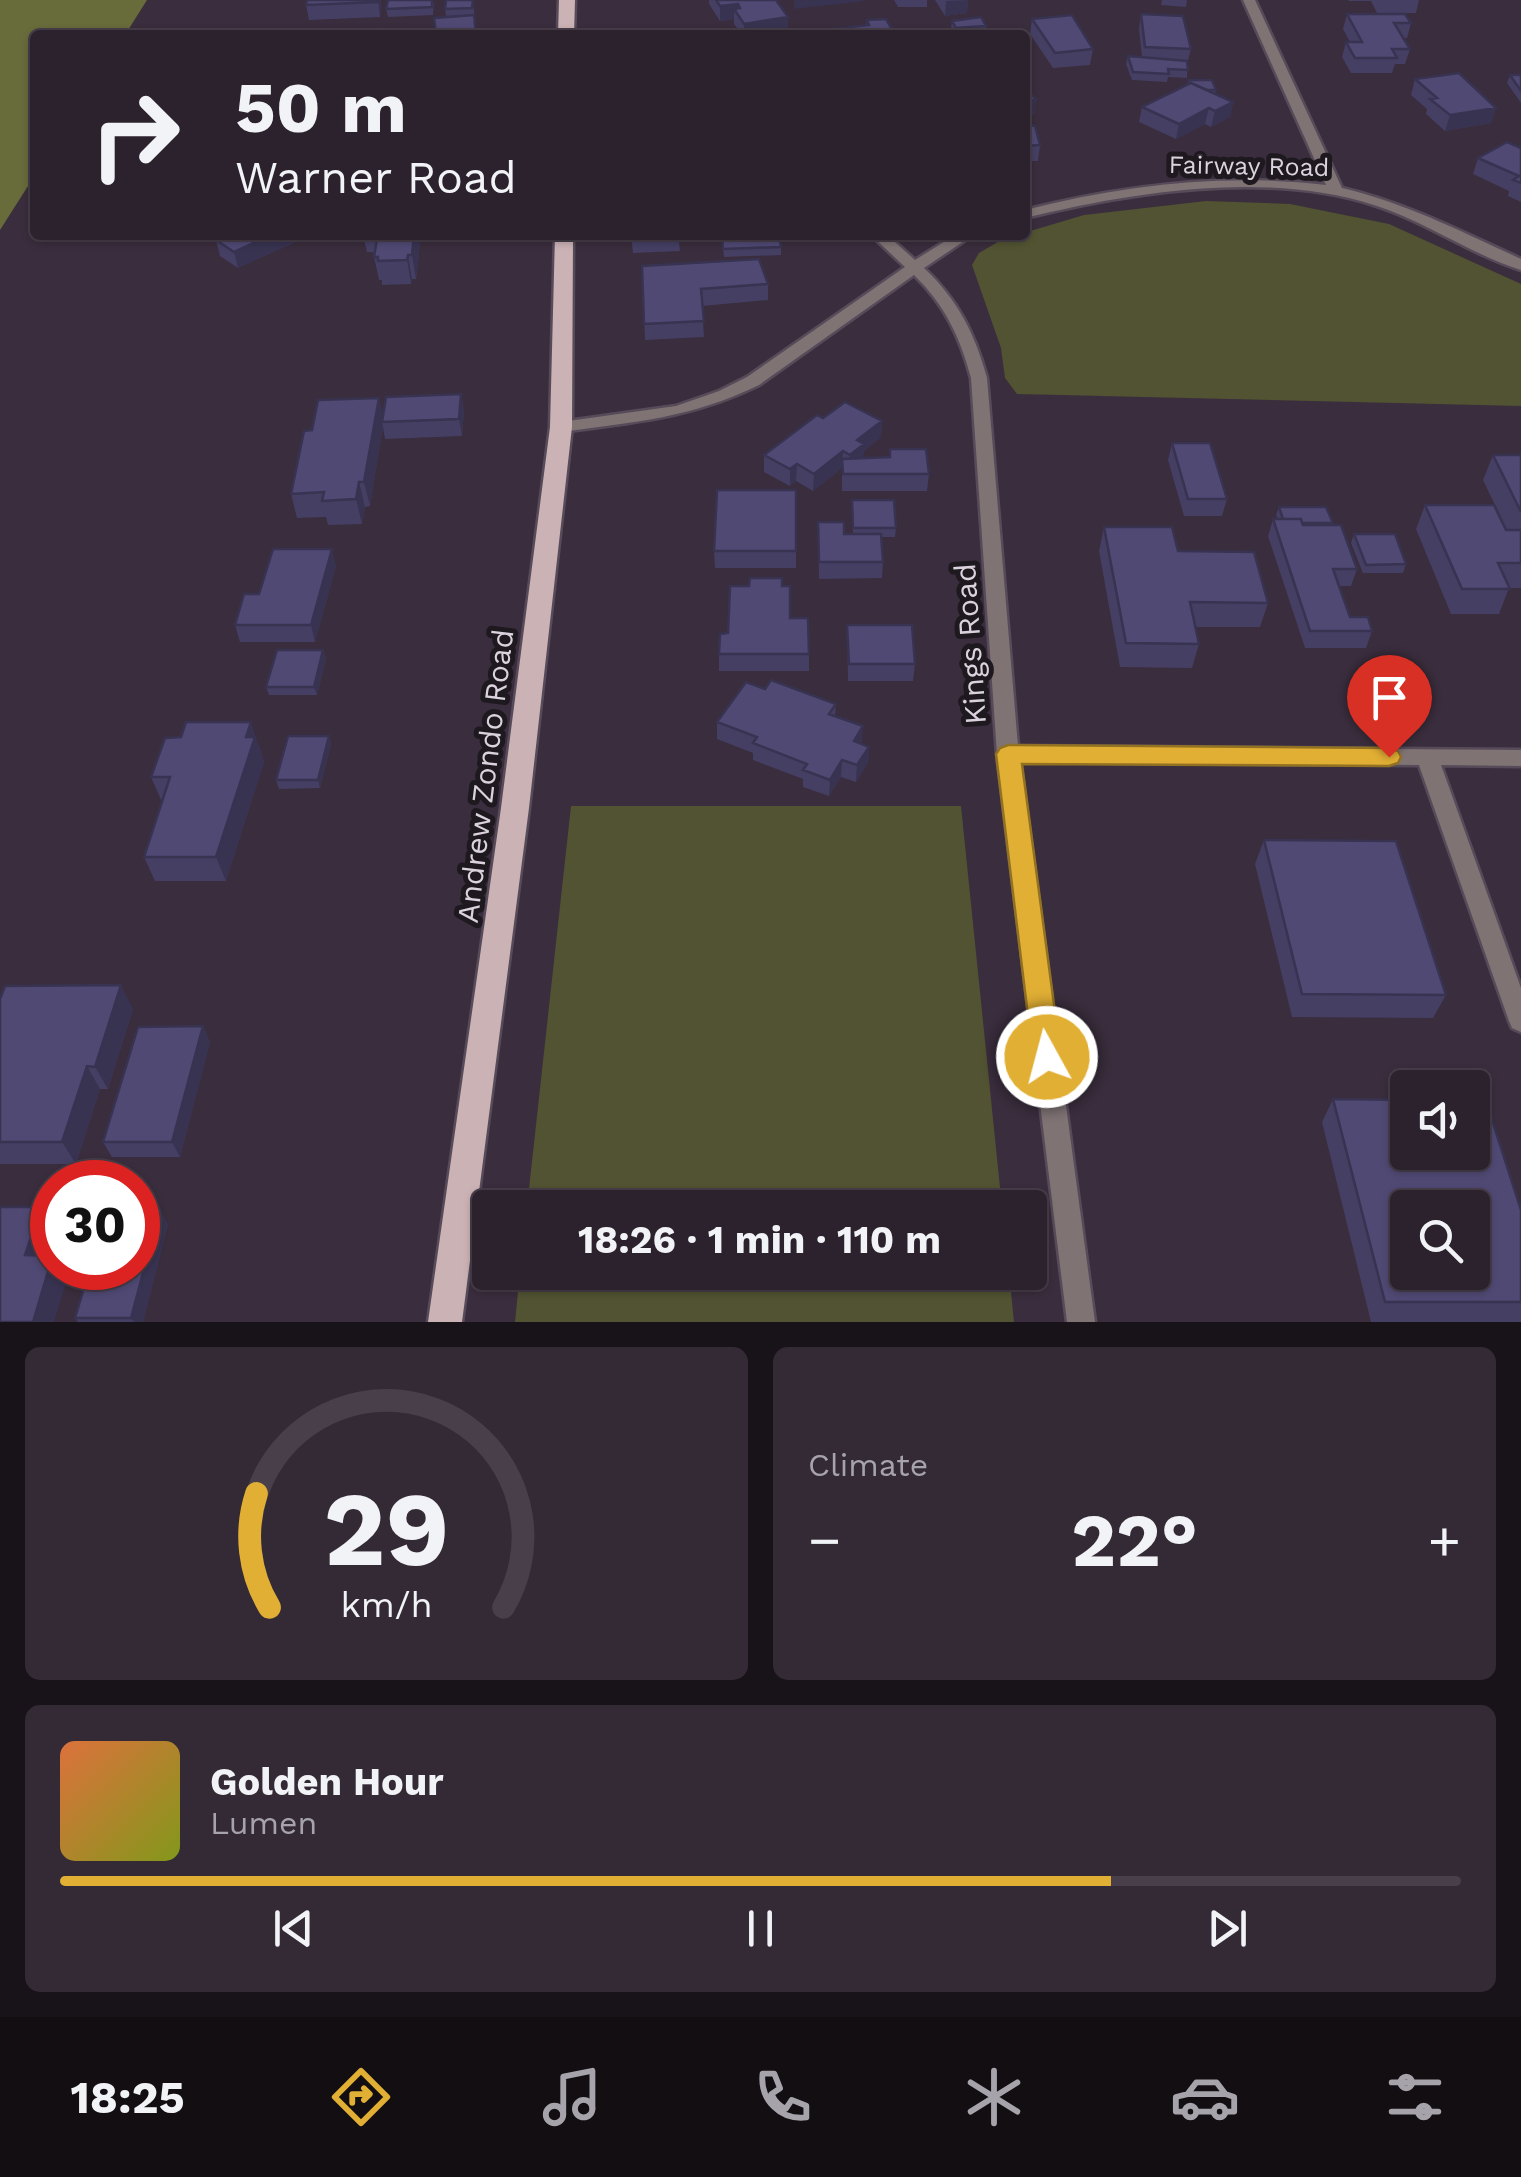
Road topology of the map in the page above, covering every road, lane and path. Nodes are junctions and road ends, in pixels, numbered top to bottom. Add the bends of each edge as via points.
1 (567, 0) edge
2 (1250, 0) edge
3 (566, 30) edge
4 (1336, 191) junction
5 (1030, 213) edge
6 (564, 240) edge
7 (884, 240) edge
8 (958, 240) edge
9 (1521, 265) edge
10 (916, 268) junction
11 (560, 427) junction
12 (1008, 754) junction
13 (1428, 757) junction
14 (1521, 758) edge
15 (1521, 1021) edge
16 (444, 1322) edge
17 (1081, 1322) edge

1 - 3 main road
2 - 4 street
4 - 5 street, Fairway Road via 1184,187
4 - 9 street, Fairway Road via 1374,200
6 - 11 main road, Andrew Zondo Road
7 - 10 street, Kings Road
8 - 10 street
10 - 11 street via 753,382 679,410
10 - 12 street, Kings Road via 970,335 980,378
11 - 16 main road, Andrew Zondo Road
12 - 13 street
12 - 17 street, Kings Road
13 - 14 street
13 - 15 street

